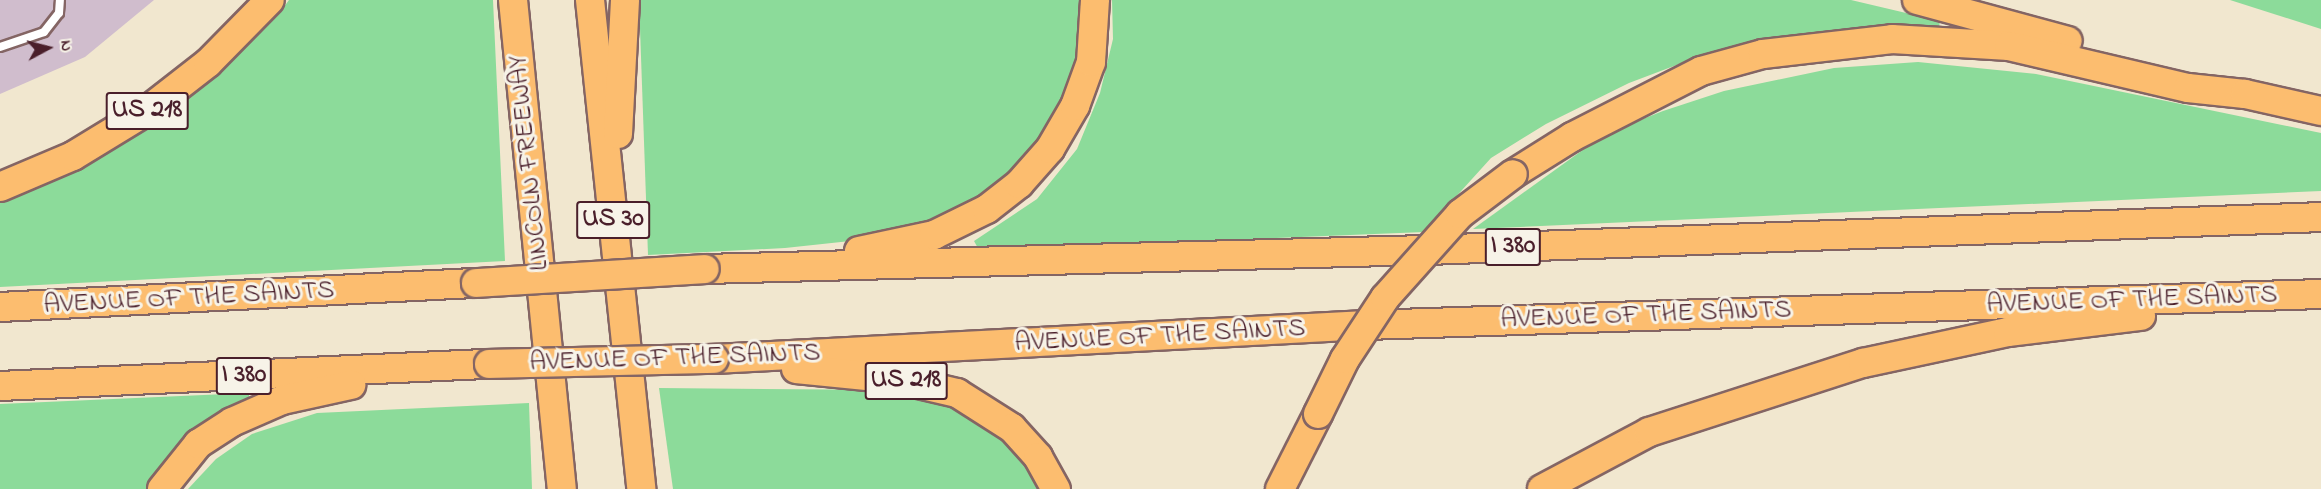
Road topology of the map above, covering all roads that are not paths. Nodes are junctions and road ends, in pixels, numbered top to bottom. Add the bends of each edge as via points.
1 (60, 0) edge
2 (270, 0) edge
3 (513, 0) edge
4 (590, 0) edge
5 (625, 0) edge
6 (1095, 0) edge
7 (1917, 0) edge
8 (0, 47) edge
9 (2245, 94) junction
10 (2321, 111) edge
11 (0, 187) edge
12 (2321, 217) edge
13 (614, 229) junction
14 (705, 269) junction
15 (2321, 294) edge
16 (2262, 296) junction
17 (0, 307) edge
18 (545, 326) junction
19 (714, 359) junction
20 (437, 368) junction
21 (0, 386) edge
22 (636, 439) junction
23 (162, 489) edge
24 (546, 489) edge
25 (562, 489) edge
26 (641, 489) edge
27 (648, 489) edge
28 (1056, 489) edge
29 (1280, 489) edge
30 (1542, 489) edge

1 - 8 lane via 59,13 44,32
2 - 11 highway, US 218 via 208,63 145,112 73,156
3 - 18 highway, LINCOLN FREEWAY / US 30
4 - 13 highway, US 30
5 - 13 highway
6 - 14 highway via 1091,62 1075,106 1050,149 1019,184 987,209 934,235 878,249
7 - 9 highway via 2192,74
9 - 10 highway
9 - 29 highway, bridge via 2188,88 2009,46 1892,39 1763,54 1701,71 1572,137 1460,214 1385,298 1345,358
12 - 14 highway, AVENUE OF THE SAINTS / I 380 via 1427,250
13 - 22 highway, US 30
14 - 17 highway, AVENUE OF THE SAINTS / I 380, bridge
15 - 16 highway, AVENUE OF THE SAINTS / I 380
16 - 19 highway, AVENUE OF THE SAINTS / I 380 via 1366,325
16 - 30 highway via 2008,332 1863,363 1649,432
18 - 24 highway
18 - 25 highway, US 30
19 - 20 highway, AVENUE OF THE SAINTS / I 380, bridge
19 - 28 highway, US 218 via 897,379 957,393 1012,428 1038,457
20 - 21 highway, AVENUE OF THE SAINTS / I 380
20 - 23 highway via 282,400 232,422 198,444
22 - 26 highway, US 30
22 - 27 highway

